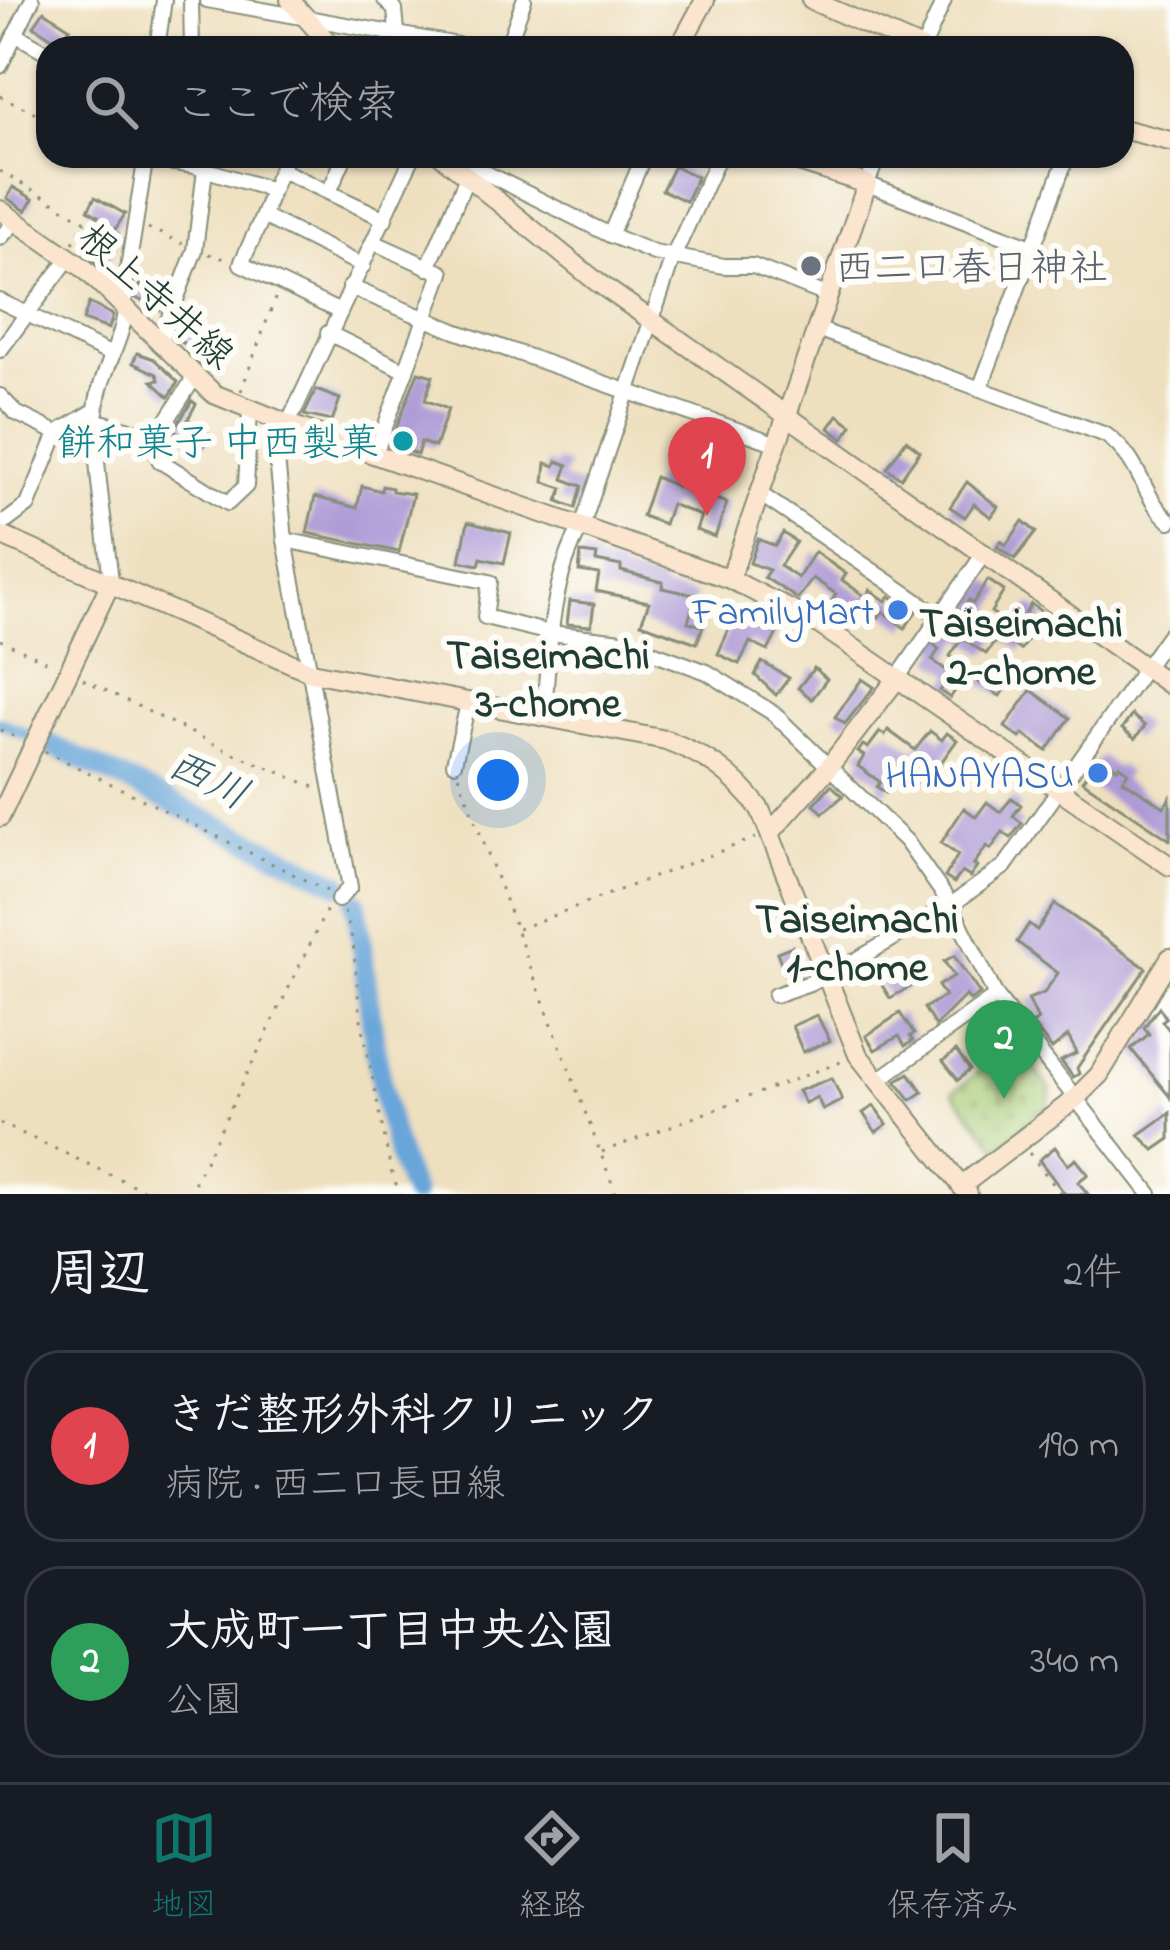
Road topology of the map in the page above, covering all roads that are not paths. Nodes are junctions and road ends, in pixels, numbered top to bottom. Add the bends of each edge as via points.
1 (32, 0) edge
2 (164, 0) edge
3 (191, 0) edge
4 (207, 0) edge
5 (290, 0) edge
6 (386, 0) edge
7 (524, 0) edge
8 (705, 0) edge
9 (811, 0) edge
10 (944, 0) edge
11 (849, 8) edge
12 (308, 19) junction
13 (397, 31) junction
14 (15, 34) junction
15 (159, 36) edge
16 (191, 36) edge
17 (321, 36) edge
18 (420, 36) edge
19 (511, 36) edge
20 (686, 36) edge
21 (899, 36) edge
22 (927, 36) edge
23 (36, 46) edge
24 (0, 66) edge
25 (1134, 132) edge
26 (1170, 141) edge
27 (145, 168) edge
28 (198, 168) edge
29 (209, 168) edge
30 (282, 168) edge
31 (292, 168) edge
32 (340, 168) edge
33 (408, 168) edge
34 (454, 168) edge
35 (460, 168) edge
36 (476, 168) edge
37 (639, 168) edge
38 (714, 168) edge
39 (820, 168) edge
40 (873, 168) edge
41 (1062, 168) edge
42 (867, 184) junction
43 (272, 190) junction
44 (329, 192) junction
45 (8, 215) edge
46 (263, 216) junction
47 (385, 219) junction
48 (610, 235) junction
49 (0, 238) edge
50 (373, 242) junction
51 (1032, 247) junction
52 (68, 257) junction
53 (673, 257) junction
54 (363, 266) junction
55 (428, 268) junction
56 (350, 287) junction
57 (829, 296) junction
58 (0, 301) edge
59 (128, 311) junction
60 (338, 311) junction
61 (26, 315) junction
62 (424, 319) junction
63 (652, 322) junction
64 (818, 328) junction
65 (328, 333) junction
66 (160, 344) junction
67 (0, 350) edge
68 (110, 354) junction
69 (406, 371) junction
70 (194, 378) junction
71 (980, 389) junction
72 (627, 392) junction
73 (0, 396) edge
74 (243, 407) junction
75 (96, 415) junction
76 (788, 415) junction
77 (281, 421) junction
78 (57, 433) junction
79 (157, 437) junction
80 (777, 444) junction
81 (375, 454) junction
82 (760, 494) junction
83 (1170, 520) edge
84 (582, 526) junction
85 (0, 531) edge
86 (285, 540) junction
87 (985, 552) junction
88 (730, 580) junction
89 (111, 582) junction
90 (939, 616) junction
91 (550, 633) junction
92 (1170, 633) edge
93 (1145, 668) junction
94 (311, 672) junction
95 (896, 680) junction
96 (1170, 685) edge
97 (468, 704) junction
98 (544, 718) junction
99 (454, 763) road end
100 (828, 768) junction
101 (1060, 790) junction
102 (0, 817) edge
103 (770, 832) junction
104 (1170, 866) edge
105 (338, 900) road end
106 (951, 905) junction
107 (1170, 958) edge
108 (826, 977) junction
109 (775, 995) dead end
110 (996, 996) junction
111 (877, 1081) junction
112 (1075, 1099) junction
113 (965, 1190) edge
114 (1150, 1194) edge

1 - 14 street
2 - 15 street
3 - 16 street
4 - 12 street
5 - 12 street
6 - 13 street
7 - 19 street
8 - 20 street
9 - 11 street
10 - 22 street
11 - 21 street
12 - 13 street
12 - 17 street
13 - 18 street
14 - 23 street
14 - 24 street
25 - 26 street
27 - 59 street via 124,293
28 - 66 street via 195,250
29 - 43 street
30 - 43 street
31 - 44 street
32 - 44 street
33 - 47 street
34 - 55 street
35 - 63 street
36 - 48 street
37 - 48 street
38 - 53 street
39 - 42 street
40 - 42 street
41 - 51 street
42 - 51 street
42 - 57 street
43 - 46 street
44 - 47 street
45 - 49 street
45 - 52 street, 根上寺井線
46 - 54 street
46 - 60 street via 241,264
47 - 50 street
48 - 53 street
50 - 54 street
50 - 55 street
51 - 71 street
52 - 59 street, 根上寺井線
52 - 61 street
53 - 57 street via 753,266
53 - 63 street
54 - 56 street
55 - 62 street via 442,273
56 - 60 street
56 - 62 street
57 - 64 street
58 - 61 street
59 - 66 street, 根上寺井線
59 - 68 street
60 - 65 street
61 - 67 street
61 - 68 street
62 - 69 street
62 - 72 street
63 - 72 street
63 - 76 street
64 - 71 street
64 - 76 street
65 - 69 street
65 - 77 street
66 - 70 street, 根上寺井線
68 - 75 street
69 - 81 street
70 - 74 street, 根上寺井線
70 - 79 street
71 - 83 street via 1106,435 1136,463
72 - 80 street
72 - 84 street
73 - 78 street
74 - 77 street, 根上寺井線
74 - 79 street via 246,486 229,503 160,460
75 - 78 street
75 - 79 street
75 - 89 street
76 - 80 street
76 - 87 street
77 - 81 street, 根上寺井線
77 - 86 street
78 - 85 street via 28,505
80 - 82 street
81 - 84 street, 根上寺井線
82 - 88 street
82 - 90 street
84 - 88 street, 根上寺井線
84 - 91 street
85 - 89 street
86 - 91 street via 490,582 485,617
86 - 94 street
87 - 90 street
87 - 93 street
88 - 95 street, 根上寺井線 via 820,625
89 - 94 street
89 - 102 street
90 - 95 street
91 - 98 street
91 - 100 street via 622,641 707,672 773,713
92 - 93 street
93 - 96 street
93 - 101 street
94 - 97 street
94 - 105 street via 350,887
95 - 100 street
95 - 101 street, 根上寺井線
97 - 98 street
97 - 99 street
98 - 103 street via 700,753 733,775
100 - 103 street
100 - 106 street via 906,841
101 - 104 street, 根上寺井線
101 - 106 street via 1005,866
103 - 108 street
106 - 108 street
106 - 110 street
107 - 112 street via 1099,1075
108 - 109 street
108 - 111 street
110 - 111 street
110 - 112 street
111 - 113 street
112 - 113 street
112 - 114 street

